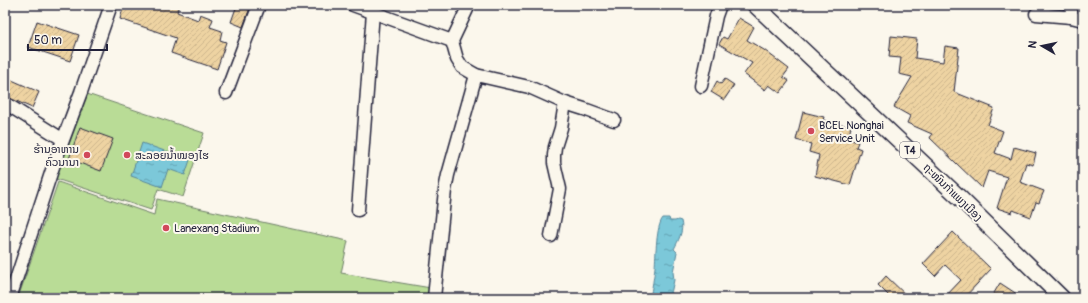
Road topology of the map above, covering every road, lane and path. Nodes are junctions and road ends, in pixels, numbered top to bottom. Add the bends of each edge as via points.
1 (111, 5) edge
2 (259, 5) edge
3 (353, 5) edge
4 (469, 5) edge
5 (720, 5) edge
6 (755, 5) edge
7 (1072, 5) edge
8 (373, 12) junction
9 (1036, 14) dead end
10 (1070, 17) junction
11 (1083, 20) edge
12 (452, 41) junction
13 (476, 75) junction
14 (701, 86) dead end
15 (226, 93) dead end
16 (5, 103) edge
17 (565, 103) junction
18 (614, 120) dead end
19 (62, 139) junction
20 (358, 210) dead end
21 (551, 236) dead end
22 (10, 298) edge
23 (434, 298) edge
24 (1062, 298) edge

1 - 19 street
2 - 15 street
3 - 8 street
4 - 12 street
5 - 14 street
6 - 24 main road, ຖະໜົນກຳແພງເມືອງ / T4
7 - 10 street
8 - 12 street
8 - 20 street
9 - 10 street
10 - 11 street
12 - 13 street via 462,67
13 - 17 street via 529,87
13 - 23 street via 445,190
16 - 19 street
17 - 18 street
17 - 21 street via 554,154 560,189
19 - 22 street

